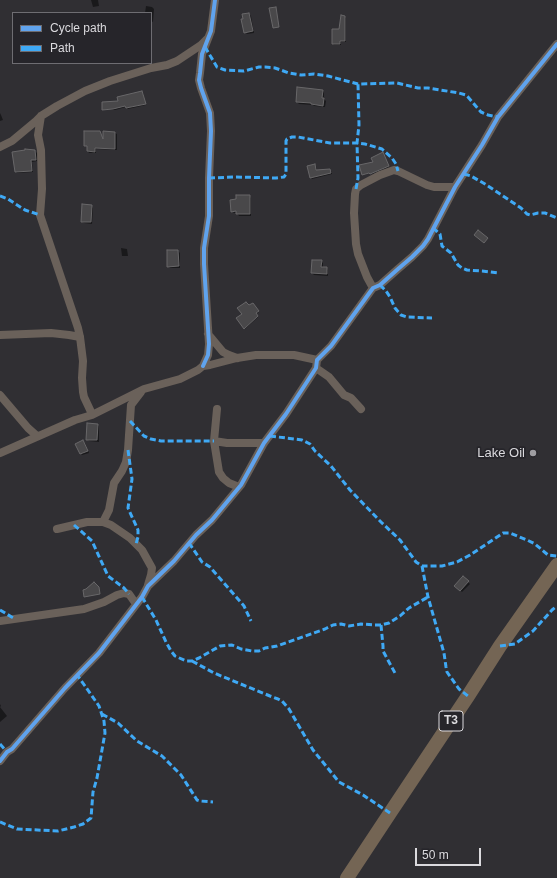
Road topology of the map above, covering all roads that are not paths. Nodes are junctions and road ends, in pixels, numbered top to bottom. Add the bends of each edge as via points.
1 (214, 0) edge
2 (208, 38) junction
3 (557, 44) edge
4 (41, 116) junction
5 (0, 147) edge
6 (455, 187) junction
7 (374, 288) junction
8 (208, 334) junction
9 (0, 335) edge
10 (80, 337) junction
11 (237, 358) junction
12 (317, 364) junction
13 (203, 366) junction
14 (144, 389) junction
15 (0, 396) edge
16 (217, 409) dead end
17 (361, 409) dead end
18 (92, 414) junction
19 (37, 436) junction
20 (214, 441) junction
21 (264, 443) junction
22 (0, 453) edge
23 (239, 487) junction
24 (103, 522) junction
25 (57, 529) dead end
26 (557, 565) edge
27 (148, 586) junction
28 (136, 604) junction
29 (0, 621) edge
30 (0, 761) edge
31 (347, 878) edge

1 - 2 street
2 - 4 street via 177,61 85,91
2 - 8 street via 201,59 199,80 210,113 211,131 209,216 204,248
3 - 6 street via 498,118
4 - 5 street via 12,141
4 - 10 street via 38,135 42,189 40,215
6 - 7 street via 423,246
6 - 7 street via 434,187 394,170 356,188 356,244 367,277
7 - 12 street
8 - 11 street via 223,352
8 - 13 street via 208,355
9 - 10 street via 60,334
10 - 18 street via 83,361 82,392
11 - 12 street via 269,354 294,355
11 - 13 street
12 - 17 street via 344,395 351,398
12 - 21 street via 286,414
13 - 14 street via 180,379
14 - 18 street
14 - 24 street via 131,404 126,462 114,483 109,510
15 - 19 street
16 - 20 street
18 - 19 street
19 - 22 street
20 - 21 street
20 - 23 street via 219,472 229,483
21 - 23 street
23 - 27 street via 212,520
24 - 25 street via 87,522
24 - 27 street via 130,538 142,550 152,568
26 - 31 highway, T3 via 500,646
27 - 28 street
28 - 29 street via 129,594 124,593 84,609
28 - 30 street via 99,653

